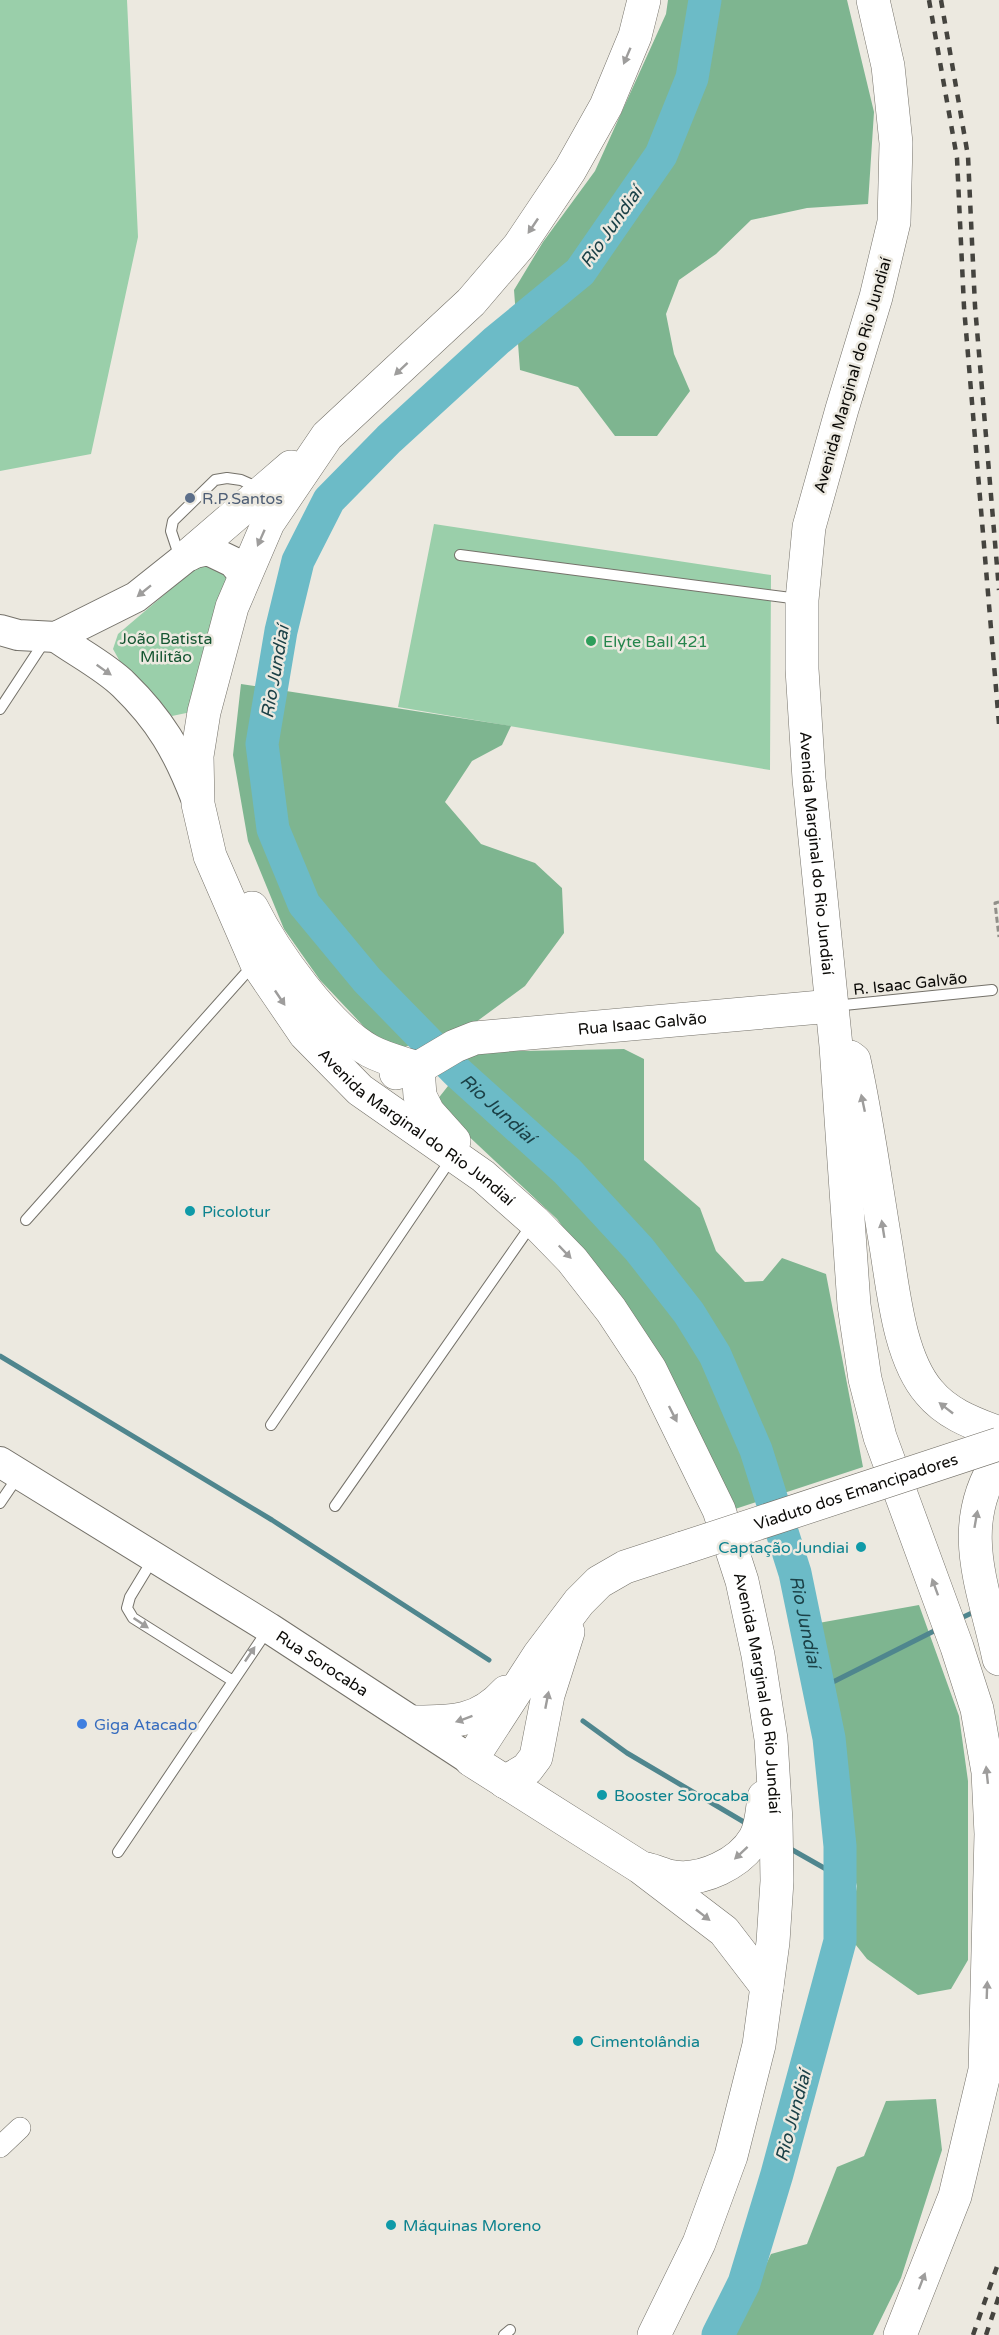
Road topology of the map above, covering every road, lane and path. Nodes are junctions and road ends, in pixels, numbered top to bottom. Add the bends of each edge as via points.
1 (644, 0) edge
2 (873, 0) edge
3 (327, 436) junction
4 (460, 555) dead end
5 (186, 557) junction
6 (244, 575) junction
7 (802, 600) junction
8 (6, 634) edge
9 (52, 636) junction
10 (0, 709) edge
11 (198, 804) junction
12 (997, 903) edge
13 (999, 937) edge
14 (256, 962) junction
15 (992, 990) dead end
16 (832, 1006) junction
17 (305, 1034) junction
18 (836, 1046) junction
19 (434, 1058) junction
20 (453, 1155) junction
21 (483, 1176) junction
22 (26, 1221) dead end
23 (534, 1221) junction
24 (271, 1425) dead end
25 (999, 1433) edge
26 (999, 1443) edge
27 (999, 1459) edge
28 (10, 1469) edge
29 (0, 1503) edge
30 (335, 1506) dead end
31 (155, 1556) junction
32 (579, 1602) junction
33 (269, 1628) junction
34 (539, 1655) junction
35 (999, 1659) edge
36 (233, 1681) junction
37 (416, 1722) junction
38 (771, 1739) junction
39 (536, 1757) junction
40 (471, 1760) junction
41 (505, 1782) junction
42 (570, 1824) junction
43 (118, 1852) dead end
44 (640, 1867) junction
45 (767, 1987) junction
46 (999, 2034) edge
47 (985, 2070) junction
48 (20, 2128) dead end
49 (0, 2147) edge
50 (654, 2335) edge
51 (900, 2335) edge

1 -> 3 main road, Avenida Marginal do Rio Jundiaí via 635,36 606,106 570,171 519,246 471,302
2 - 7 main road, Avenida Marginal do Rio Jundiaí via 888,66 896,143 894,222 809,527
3 - 5 main road
3 -> 6 main road, Avenida Marginal do Rio Jundiaí via 268,523
4 - 7 lane
5 - 6 street via 208,550 222,554
5 -> 9 street via 136,597
6 - 11 main road, Avenida Marginal do Rio Jundiaí via 204,712 197,756
6 - 19 main road via 252,593 221,716 216,759 225,844 243,892 266,935 293,973 348,1034 370,1051
7 - 16 main road, Avenida Marginal do Rio Jundiaí via 809,779
8 - 9 street
9 - 10 lane
9 -> 11 street via 123,684 164,730
11 - 14 main road, Avenida Marginal do Rio Jundiaí via 210,856
12 - 13 path
14 -> 17 main road, Avenida Marginal do Rio Jundiaí
14 - 22 lane
15 - 16 lane, R. Isaac Galvão
16 - 18 main road, Avenida Marginal do Rio Jundiaí
16 - 19 main road, Rua Isaac Galvão via 475,1038
17 - 19 main road, Rua Isaac Galvão via 372,1072 390,1074
17 - 20 main road, Avenida Marginal do Rio Jundiaí via 360,1090
25 -> 18 main road via 955,1415 928,1391 917,1375 902,1331 854,1060
47 -> 18 main road, Avenida Marginal do Rio Jundiaí via 992,1834 988,1772 977,1709 880,1437 865,1379 854,1305
19 - 21 main road via 420,1096 428,1112
20 - 21 main road, Avenida Marginal do Rio Jundiaí
20 - 24 lane
21 - 23 main road, Avenida Marginal do Rio Jundiaí
23 - 30 lane
23 -> 38 main road, Avenida Marginal do Rio Jundiaí via 598,1293 650,1370 719,1510 742,1581
26 - 32 main road, Viaduto dos Emancipadores, bridge via 625,1567 598,1582
35 -> 27 main road via 976,1560 974,1531 981,1493
28 - 29 lane
28 - 31 street, Rua Sorocaba
31 - 33 street, Rua Sorocaba
31 -> 36 lane via 130,1597 127,1608 133,1618
32 - 34 main road, Viaduto dos Emancipadores
39 -> 32 main road via 548,1695
36 -> 33 lane
33 - 37 street, Rua Sorocaba
34 -> 37 main road via 499,1699 476,1714 456,1722
34 - 40 main road
36 - 43 lane
37 - 40 street, Rua Sorocaba
38 -> 44 main road via 761,1821 754,1839 742,1853 718,1869 690,1877 673,1877
38 - 45 main road, Avenida Marginal do Rio Jundiaí via 777,1881
39 - 41 main road via 527,1769
39 - 42 main road via 557,1806
40 - 41 main road, Rua Sorocaba
41 - 42 main road, Rua Sorocaba
42 - 44 main road, Rua Sorocaba
44 -> 45 main road via 724,1931
45 - 50 main road, Avenida Marginal do Rio Jundiaí via 759,2045 731,2156 699,2243
46 - 47 main road
51 -> 47 main road, Avenida Marginal do Rio Jundiaí via 955,2196
48 - 49 street

